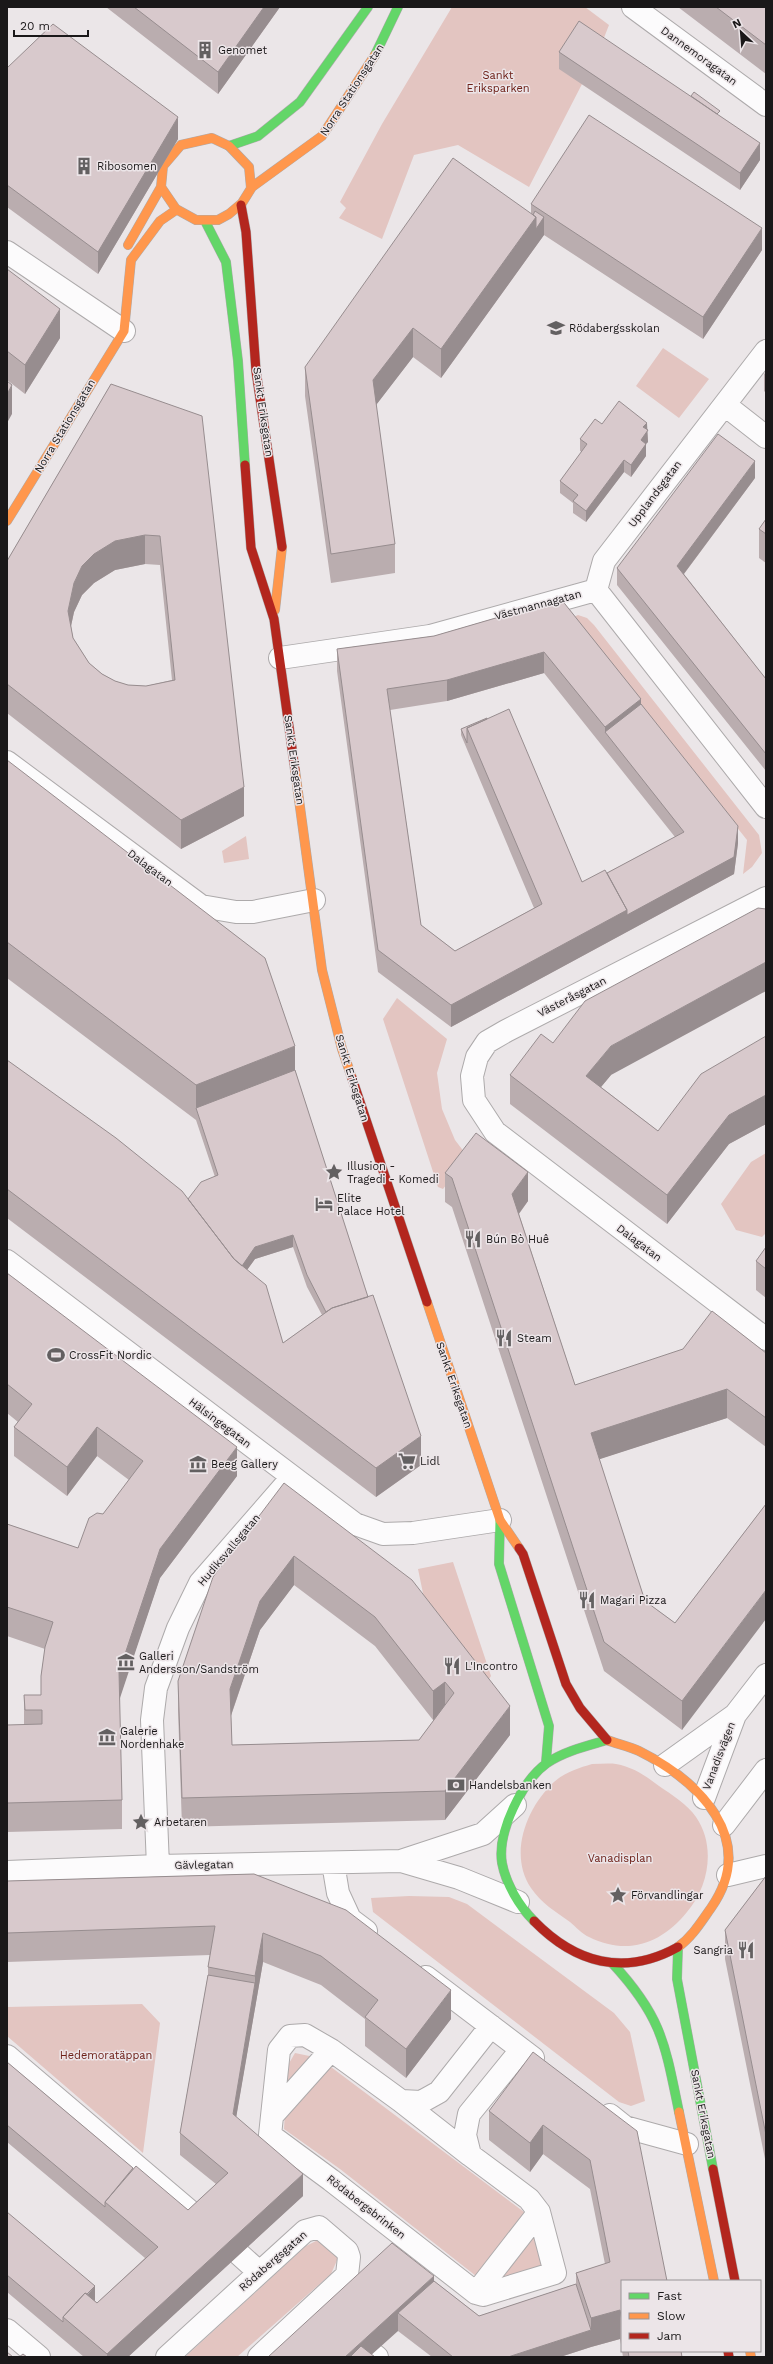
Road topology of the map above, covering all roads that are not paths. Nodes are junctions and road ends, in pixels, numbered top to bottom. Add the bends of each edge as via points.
1 (368, 7) edge
2 (398, 7) edge
3 (633, 7) edge
4 (766, 105) edge
5 (230, 146) junction
6 (161, 187) junction
7 (251, 188) junction
8 (241, 205) junction
9 (176, 210) junction
10 (206, 223) junction
11 (7, 252) edge
12 (124, 331) junction
13 (766, 351) edge
14 (725, 405) junction
15 (766, 437) edge
16 (8, 518) edge
17 (596, 590) junction
18 (274, 619) junction
19 (280, 658) junction
20 (7, 762) edge
21 (766, 807) edge
22 (766, 898) edge
23 (314, 900) junction
24 (511, 1146) joint
25 (7, 1261) edge
26 (766, 1340) edge
27 (292, 1477) junction
28 (500, 1520) junction
29 (766, 1675) edge
30 (735, 1715) junction
31 (606, 1740) junction
32 (546, 1762) junction
33 (665, 1765) junction
34 (766, 1770) edge
35 (704, 1798) junction
36 (515, 1805) junction
37 (724, 1824) junction
38 (401, 1861) junction
39 (333, 1863) junction
40 (158, 1866) junction
41 (766, 1866) edge
42 (7, 1872) edge
43 (728, 1875) junction
44 (518, 1902) junction
45 (381, 1943) edge
46 (678, 1947) junction
47 (613, 1964) junction
48 (412, 1966) edge
49 (491, 2026) junction
50 (331, 2050) junction
51 (521, 2050) junction
52 (7, 2056) edge
53 (546, 2068) edge
54 (401, 2101) junction
55 (595, 2104) edge
56 (272, 2116) junction
57 (687, 2144) junction
58 (470, 2155) junction
59 (539, 2212) junction
60 (200, 2220) edge
61 (239, 2254) edge
62 (260, 2272) junction
63 (714, 2280) edge
64 (735, 2280) edge
65 (476, 2293) junction
66 (7, 2330) edge
67 (39, 2357) edge
68 (167, 2357) edge
69 (259, 2357) edge

1 - 5 main road via 300,102 258,136
2 - 7 main road, Norra Stationsgatan via 390,31 320,138
3 - 4 street, Dannemoragatan
5 - 6 main road via 212,138 181,145 163,166
5 - 7 main road via 249,167
6 - 9 main road via 166,199
6 - 12 main road via 121,259
7 - 8 main road, Norra Stationsgatan
8 - 10 main road, Norra Stationsgatan via 223,218
8 - 18 main road, Sankt Eriksgatan via 246,232 256,371 282,544
9 - 10 main road via 189,219
9 - 12 main road, Norra Stationsgatan via 160,221 131,260
10 - 18 main road, Sankt Eriksgatan via 226,262 238,361 251,548
11 - 12 street
12 - 16 main road, Norra Stationsgatan
13 - 14 street, Upplandsgatan
14 - 15 street
14 - 17 street, Upplandsgatan via 604,561
17 - 19 street, Västmannagatan via 430,636
17 - 21 street, Västmannagatan
18 - 19 main road, Sankt Eriksgatan
19 - 23 main road, Sankt Eriksgatan
20 - 23 street, Dalagatan via 201,906 253,912
22 - 24 street, Västeråsgatan via 487,1042 477,1057 472,1076 474,1100 495,1132
23 - 28 main road, Sankt Eriksgatan via 322,970 342,1049
24 - 26 street, Dalagatan
25 - 27 street, Hälsingegatan
27 - 28 street, Hälsingegatan via 355,1524 383,1534 413,1533
27 - 40 street, Hudiksvallsgatan via 200,1583 178,1628 156,1688 152,1720
28 - 31 main road, Sankt Eriksgatan via 523,1554 566,1684 580,1708
28 - 32 main road, Sankt Eriksgatan via 499,1564 549,1726
29 - 30 street, Vanadisvägen
30 - 33 street, Vanadisvägen
30 - 35 street, Vanadisvägen
31 - 32 main road via 573,1749
31 - 33 main road via 638,1750
32 - 36 main road
33 - 35 main road
34 - 37 street
35 - 37 main road
36 - 38 street, Gävlegatan via 483,1834
36 - 44 main road via 502,1843 502,1863
37 - 43 main road via 728,1841
38 - 39 street, Gävlegatan
38 - 44 street, Gävlegatan via 458,1878
39 - 40 street, Gävlegatan
39 - 45 street via 338,1893 350,1919
40 - 42 street, Gävlegatan
41 - 43 street
43 - 46 main road via 720,1894 700,1924
44 - 47 main road via 528,1917 546,1934 580,1956
46 - 47 main road via 633,1962
46 - 64 main road, Sankt Eriksgatan via 677,1979 681,2003
47 - 57 main road, Sankt Eriksgatan via 640,1993 655,2017 665,2045
48 - 49 street
49 - 51 street
49 - 54 street via 439,2092 421,2102
50 - 54 street, Rödabergsbrinken
50 - 56 street
50 - 56 street, Rödabergsbrinken via 306,2035 290,2036 280,2050
51 - 53 street
51 - 58 street via 469,2114 465,2135
52 - 60 street
54 - 58 street, Rödabergsbrinken
55 - 57 street via 625,2127
56 - 65 street, Rödabergsbrinken via 270,2135
57 - 63 main road, Sankt Eriksgatan
58 - 59 street, Rödabergsbrinken via 529,2199
59 - 65 street
59 - 65 street, Rödabergsbrinken via 555,2273 483,2295
61 - 62 street
62 - 68 street, Rödabergsgatan
62 - 69 street, Rödabergsgatan via 305,2231 319,2227 325,2230 349,2257 347,2275 324,2310
66 - 67 street

